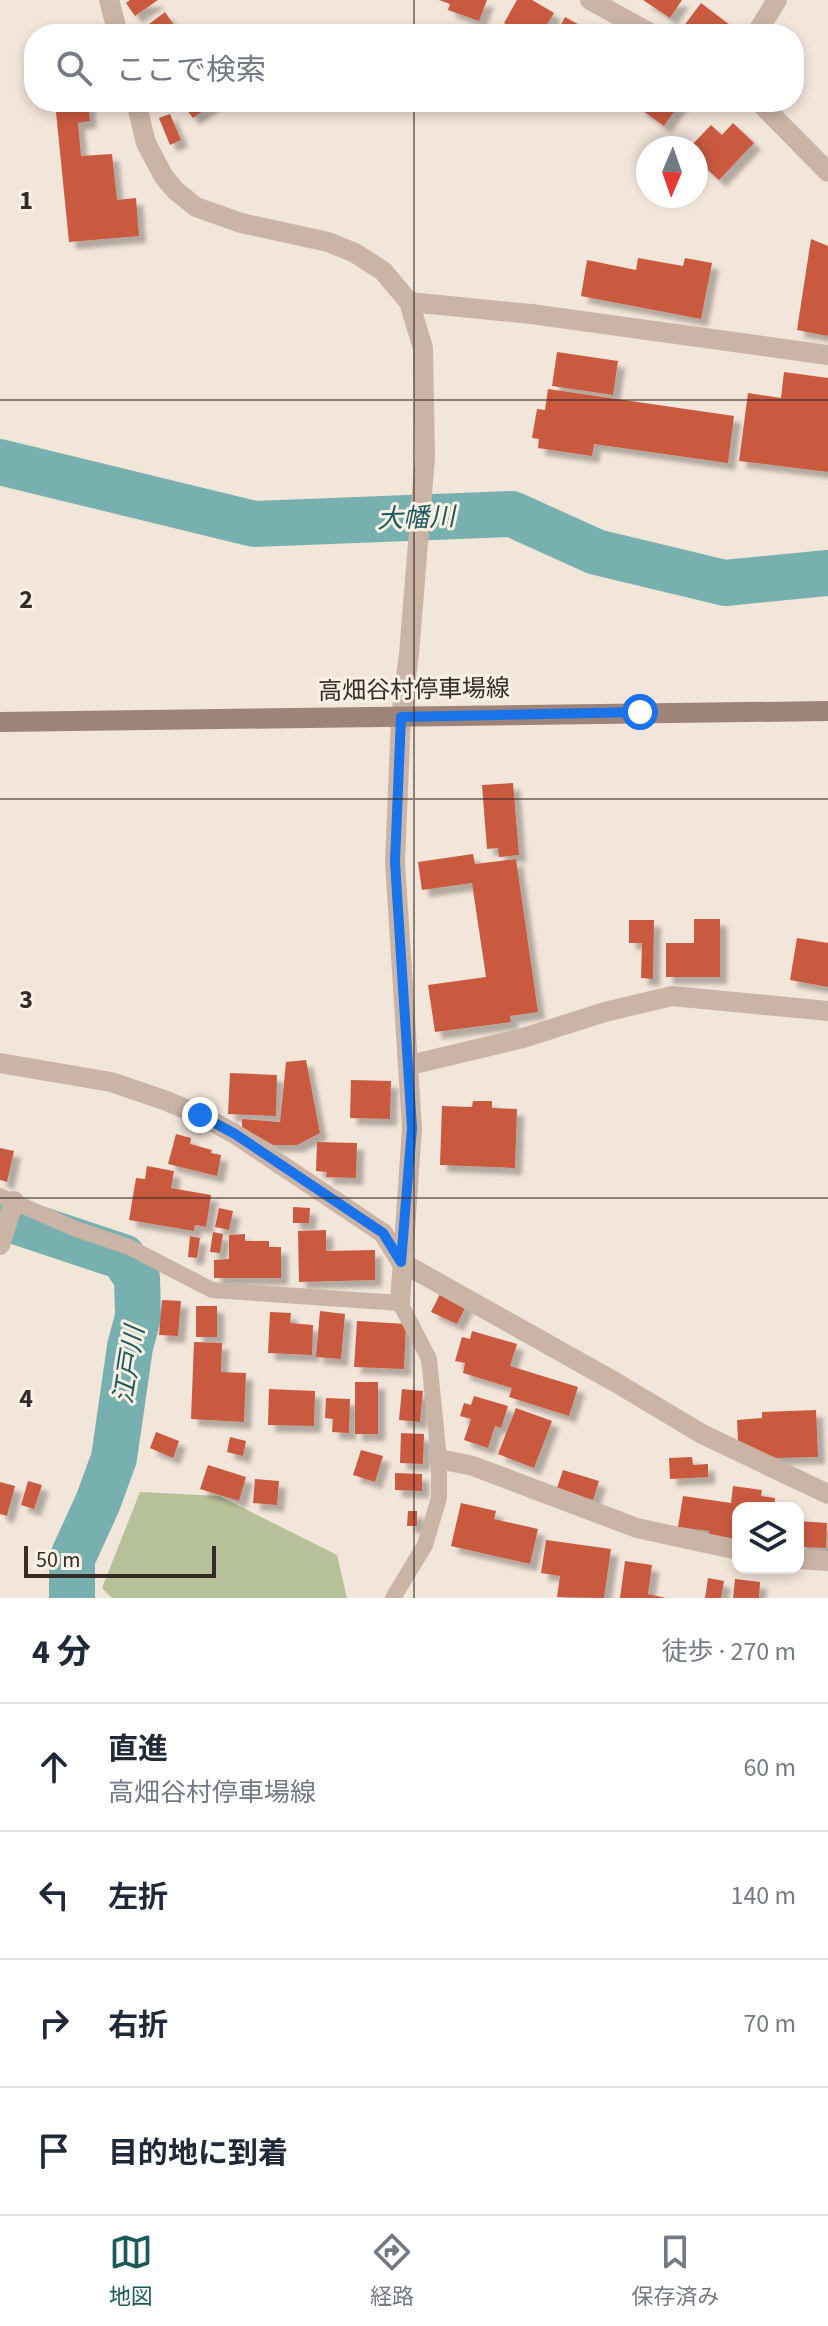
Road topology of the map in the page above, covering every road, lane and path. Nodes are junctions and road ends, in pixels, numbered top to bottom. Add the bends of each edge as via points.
1 (109, 0) edge
2 (590, 0) edge
3 (777, 0) edge
4 (115, 24) edge
5 (634, 24) edge
6 (762, 24) edge
7 (138, 112) edge
8 (769, 112) edge
9 (828, 172) edge
10 (409, 302) junction
11 (828, 355) edge
12 (828, 711) edge
13 (401, 717) junction
14 (0, 722) edge
15 (828, 1011) edge
16 (0, 1063) edge
17 (410, 1065) junction
18 (6, 1216) edge
19 (401, 1262) junction
20 (400, 1303) junction
21 (439, 1459) junction
22 (828, 1494) edge
23 (732, 1549) edge
24 (804, 1559) edge
25 (828, 1561) edge
26 (393, 1598) edge

1 - 4 street
2 - 5 street
3 - 6 street
7 - 10 street via 146,143 164,177 196,207 355,253 383,271
8 - 9 street
10 - 11 street
10 - 13 street via 423,348 425,457
12 - 13 main road, 高畑谷村停車場線
13 - 14 main road, 高畑谷村停車場線
13 - 17 street via 395,862
15 - 17 street via 672,996
16 - 19 street via 111,1082 200,1115 383,1233
17 - 19 street via 412,1128
18 - 20 lane via 76,1229 129,1247 212,1290
19 - 20 street
19 - 22 street via 702,1434
20 - 21 lane via 429,1359
21 - 23 street via 473,1466 637,1528
21 - 26 lane via 439,1498 425,1545
24 - 25 street

